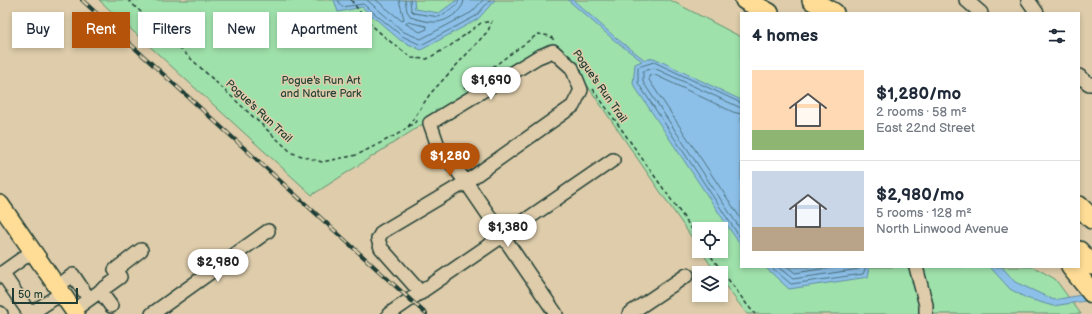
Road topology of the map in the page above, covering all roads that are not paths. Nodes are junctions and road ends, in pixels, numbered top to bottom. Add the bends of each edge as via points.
1 (744, 0) edge
2 (812, 0) edge
3 (966, 0) edge
4 (1028, 0) edge
5 (767, 12) edge
6 (832, 12) edge
7 (980, 12) edge
8 (1036, 12) edge
9 (1080, 77) edge
10 (1092, 85) edge
11 (1080, 91) edge
12 (613, 160) dead end
13 (466, 182) junction
14 (1080, 201) edge
15 (0, 204) edge
16 (1080, 207) edge
17 (1092, 210) edge
18 (1092, 219) edge
19 (268, 230) dead end
20 (503, 236) junction
21 (142, 250) dead end
22 (33, 251) junction
23 (916, 268) edge
24 (1080, 269) edge
25 (687, 275) dead end
26 (60, 289) junction
27 (100, 291) junction
28 (420, 293) junction
29 (1092, 293) edge
30 (89, 299) junction
31 (111, 306) dead end
32 (166, 310) edge
33 (75, 312) edge
34 (30, 314) edge
35 (152, 314) edge
36 (389, 314) edge
37 (556, 314) edge
38 (629, 314) edge
39 (926, 314) edge

1 - 5 highway
2 - 6 highway
3 - 7 street
4 - 8 street
9 - 10 street
10 - 11 street
12 - 20 street
13 - 13 street via 438,146 428,119 553,51 572,68 581,90 573,106
13 - 20 street
13 - 28 street via 382,232 378,239 381,248
14 - 17 highway
15 - 22 main road
16 - 18 highway
19 - 32 street
20 - 28 street
20 - 37 street
21 - 27 street via 115,270 120,277
22 - 26 main road
22 - 34 street via 2,273
23 - 39 street via 926,304
24 - 29 highway
25 - 38 street
26 - 30 street via 73,275
26 - 33 main road
26 - 34 street
27 - 30 street
27 - 31 street
28 - 36 street
30 - 33 street
32 - 35 street

